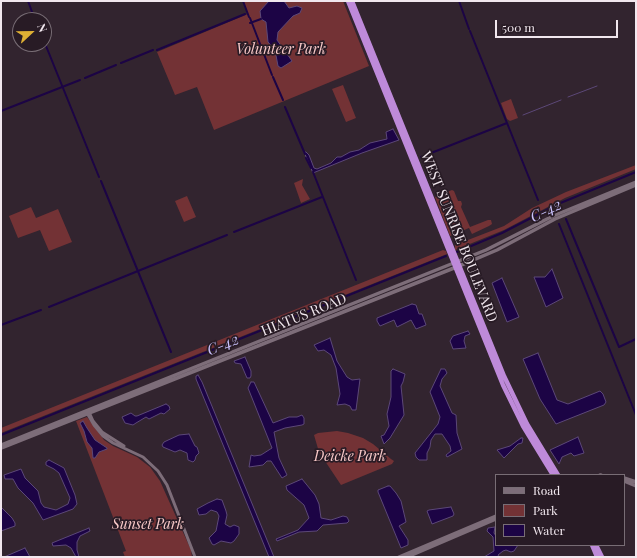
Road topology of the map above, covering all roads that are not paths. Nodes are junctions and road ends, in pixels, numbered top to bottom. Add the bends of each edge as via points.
1 (348, 1) edge
2 (352, 1) edge
3 (636, 182) edge
4 (636, 185) edge
5 (625, 188) junction
6 (456, 265) junction
7 (88, 412) junction
8 (1, 445) edge
9 (1, 448) edge
10 (552, 474) edge
11 (557, 474) edge
12 (625, 478) edge
13 (625, 481) edge
14 (636, 482) edge
15 (636, 486) edge
16 (495, 516) edge
17 (495, 519) edge
18 (592, 546) edge
19 (596, 546) edge
20 (195, 557) edge
21 (399, 557) edge
22 (407, 557) edge
23 (597, 557) edge
24 (602, 557) edge

1 - 6 highway, WEST SUNRISE BOULEVARD
2 - 6 highway, WEST SUNRISE BOULEVARD
3 - 5 main road
4 - 5 main road
5 - 6 main road, HIATUS ROAD via 555,219 497,250
6 - 7 main road, HIATUS ROAD
6 - 10 highway, WEST SUNRISE BOULEVARD via 510,402
6 - 11 highway, WEST SUNRISE BOULEVARD via 515,400
7 - 8 main road, HIATUS ROAD
7 - 9 main road, HIATUS ROAD
7 - 20 street via 103,436 146,459 155,467 162,477
12 - 14 main road
13 - 15 main road
16 - 21 main road
17 - 22 main road
18 - 23 highway
19 - 24 highway

